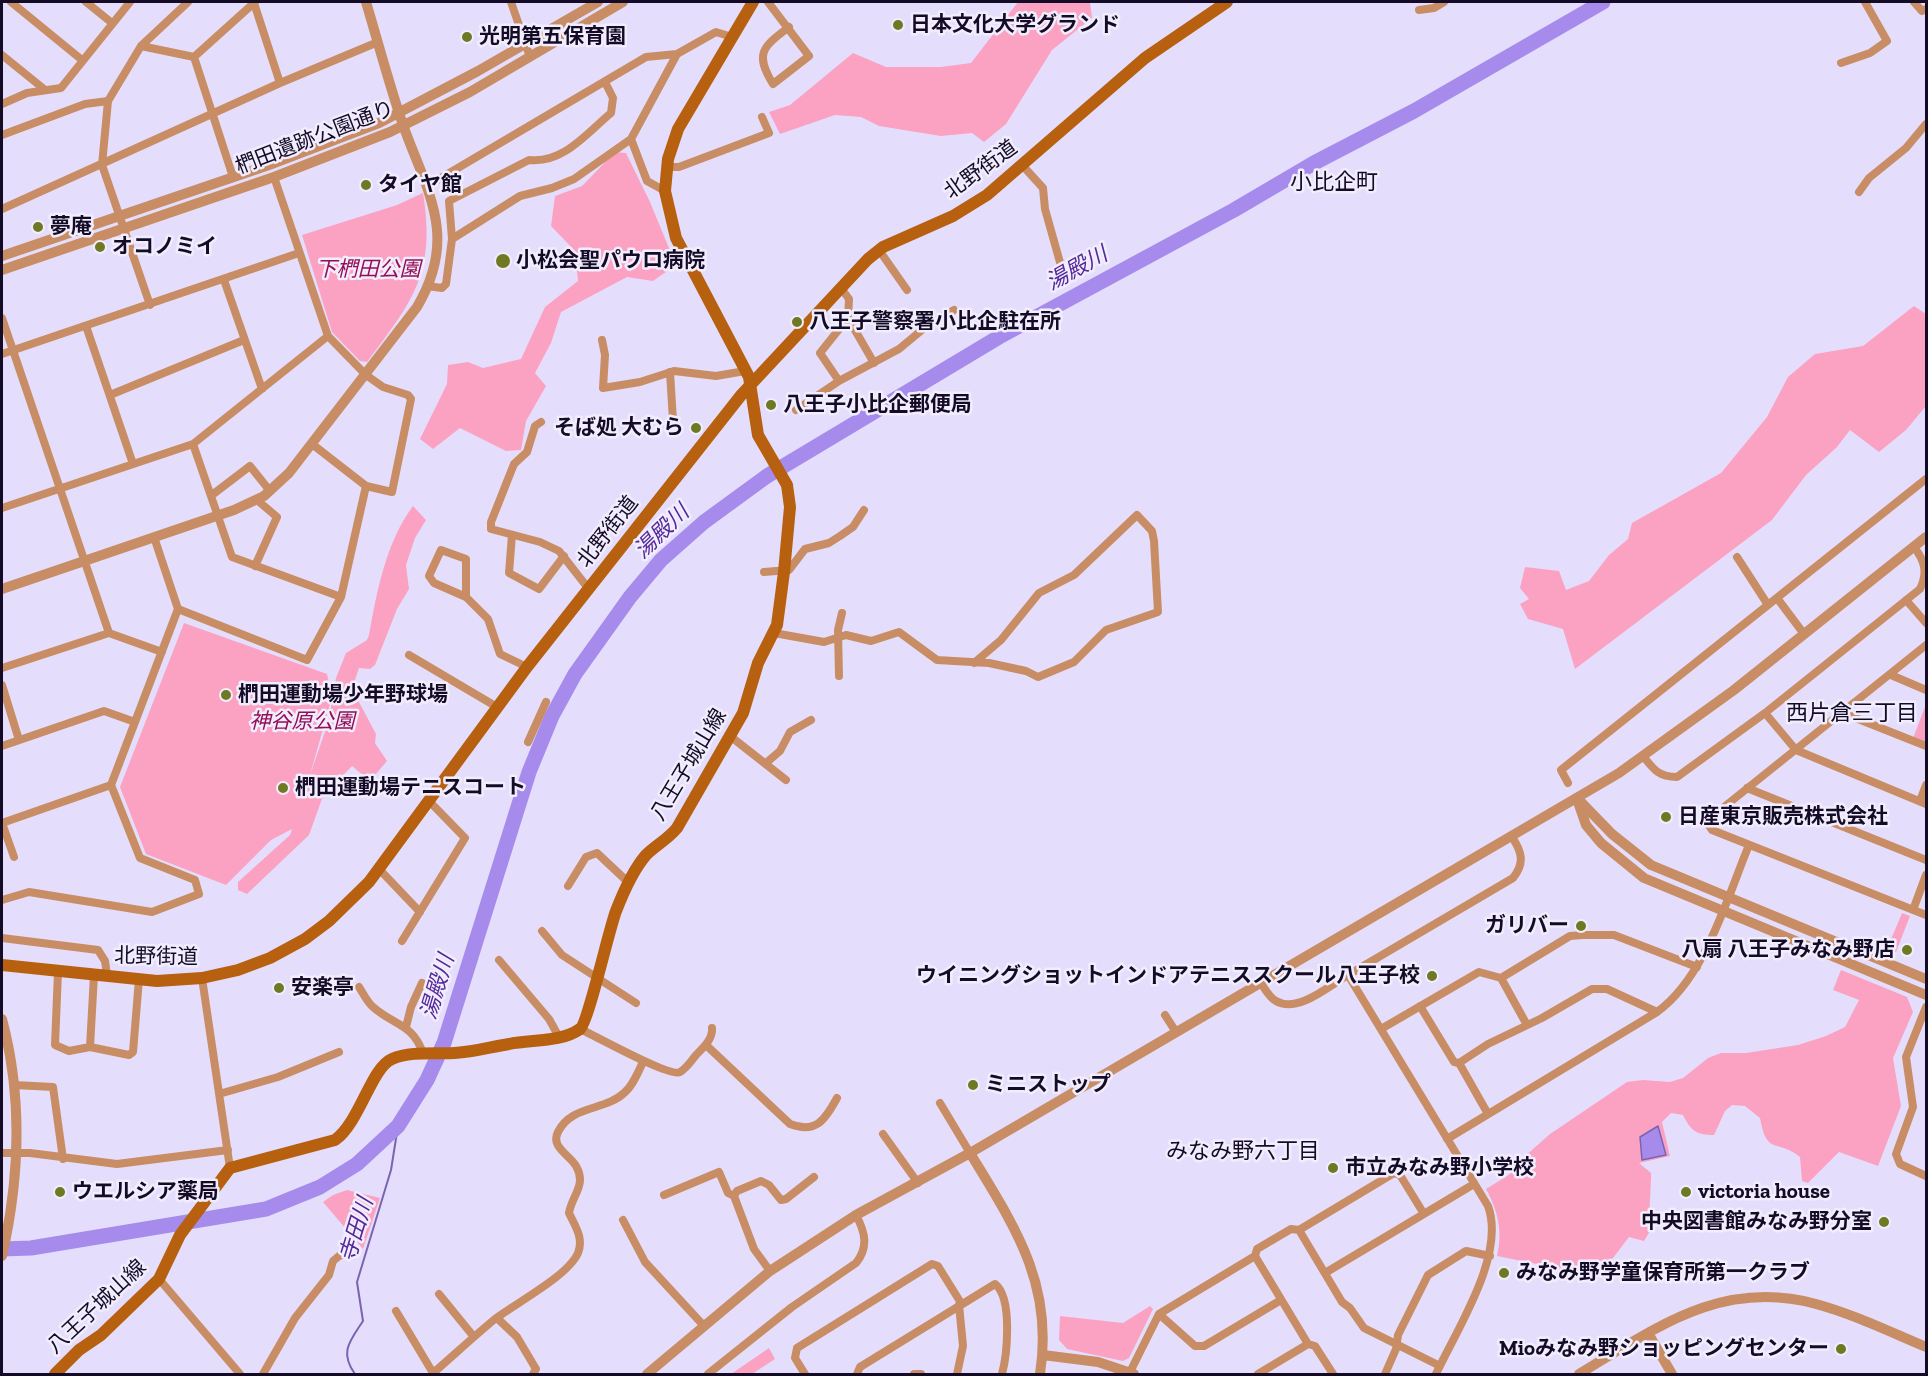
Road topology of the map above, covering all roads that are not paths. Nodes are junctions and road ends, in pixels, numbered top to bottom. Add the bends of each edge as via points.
1 (11, 2) edge
2 (86, 2) edge
3 (130, 2) edge
4 (188, 2) edge
5 (255, 2) edge
6 (366, 2) edge
7 (511, 2) edge
8 (598, 2) edge
9 (623, 2) edge
10 (753, 2) edge
11 (768, 2) edge
12 (1227, 2) edge
13 (1444, 2) edge
14 (1864, 2) edge
15 (1914, 2) edge
16 (1926, 9) edge
17 (1419, 10) dead end
18 (112, 23) junction
19 (789, 27) junction
20 (732, 37) junction
21 (378, 42) junction
22 (527, 43) junction
23 (141, 46) junction
24 (677, 54) junction
25 (2, 55) edge
26 (194, 57) junction
27 (530, 57) junction
28 (82, 60) junction
29 (1840, 63) dead end
30 (605, 82) junction
31 (280, 83) junction
32 (44, 89) junction
33 (108, 101) junction
34 (2, 104) edge
35 (399, 113) junction
36 (213, 115) junction
37 (762, 117) dead end
38 (1926, 124) edge
39 (404, 125) junction
40 (2, 135) edge
41 (631, 139) junction
42 (102, 165) junction
43 (1023, 166) junction
44 (666, 167) junction
45 (233, 177) junction
46 (274, 177) junction
47 (429, 185) junction
48 (665, 191) junction
49 (1859, 192) dead end
50 (2, 209) edge
51 (119, 217) junction
52 (123, 228) junction
53 (452, 239) junction
54 (879, 250) junction
55 (299, 253) junction
56 (2, 256) edge
57 (1061, 267) dead end
58 (2, 270) edge
59 (224, 280) junction
60 (428, 286) junction
61 (841, 288) junction
62 (907, 290) dead end
63 (150, 305) junction
64 (954, 310) dead end
65 (2, 318) edge
66 (848, 318) junction
67 (86, 326) junction
68 (328, 336) junction
69 (244, 340) junction
70 (602, 340) dead end
71 (12, 350) junction
72 (2, 354) edge
73 (874, 363) junction
74 (745, 371) junction
75 (670, 372) junction
76 (366, 375) junction
77 (839, 381) junction
78 (752, 383) junction
79 (262, 388) junction
80 (110, 395) junction
81 (796, 410) dead end
82 (673, 421) dead end
83 (541, 422) dead end
84 (193, 444) junction
85 (312, 444) junction
86 (133, 464) junction
87 (1926, 479) edge
88 (366, 486) junction
89 (60, 489) junction
90 (270, 491) junction
91 (212, 495) junction
92 (257, 500) junction
93 (2, 508) edge
94 (864, 510) dead end
95 (219, 516) junction
96 (512, 535) junction
97 (154, 537) junction
98 (1926, 537) edge
99 (1914, 547) junction
100 (564, 556) junction
101 (1737, 556) dead end
102 (84, 561) junction
103 (255, 566) junction
104 (784, 572) junction
105 (764, 573) dead end
106 (588, 588) junction
107 (2, 589) edge
108 (341, 597) junction
109 (466, 597) junction
110 (1777, 598) junction
111 (1906, 600) junction
112 (1768, 605) junction
113 (178, 609) junction
114 (842, 613) dead end
115 (1926, 623) edge
116 (109, 633) junction
117 (774, 633) junction
118 (1804, 634) junction
119 (839, 637) junction
120 (1926, 645) edge
121 (162, 652) junction
122 (409, 655) dead end
123 (975, 663) junction
124 (527, 667) junction
125 (2, 669) edge
126 (1891, 675) junction
127 (839, 676) dead end
128 (2, 685) edge
129 (1926, 690) edge
130 (546, 702) dead end
131 (497, 707) junction
132 (1765, 713) junction
133 (1843, 713) junction
134 (812, 720) dead end
135 (135, 722) junction
136 (730, 736) junction
137 (19, 740) junction
138 (528, 742) dead end
139 (2, 746) edge
140 (1926, 746) edge
141 (1796, 750) junction
142 (1643, 756) junction
143 (766, 763) junction
144 (786, 780) dead end
145 (1568, 783) dead end
146 (111, 785) junction
147 (1926, 785) edge
148 (1747, 788) junction
149 (1577, 799) junction
150 (429, 801) junction
151 (1923, 803) edge
152 (2, 823) edge
153 (1512, 837) junction
154 (1749, 845) junction
155 (14, 857) dead end
156 (1926, 860) edge
157 (379, 869) junction
158 (1926, 875) edge
159 (628, 884) junction
160 (568, 886) dead end
161 (1727, 898) junction
162 (2, 900) edge
163 (1913, 910) junction
164 (1721, 911) junction
165 (420, 912) junction
166 (1926, 915) edge
167 (542, 931) dead end
168 (2, 938) edge
169 (402, 941) dead end
170 (499, 960) dead end
171 (2, 965) edge
172 (1697, 967) junction
173 (58, 972) junction
174 (100, 975) junction
175 (1348, 975) junction
176 (596, 976) junction
177 (202, 978) junction
178 (1501, 978) junction
179 (139, 979) junction
180 (1926, 979) edge
181 (422, 983) dead end
182 (1261, 983) junction
183 (359, 987) dead end
184 (1926, 995) edge
185 (636, 1003) dead end
186 (1420, 1006) junction
187 (1926, 1008) edge
188 (1657, 1012) junction
189 (1165, 1015) dead end
190 (2, 1019) edge
191 (1527, 1025) junction
192 (406, 1028) junction
193 (712, 1028) dead end
194 (580, 1029) junction
195 (1381, 1029) junction
196 (1176, 1032) junction
197 (559, 1037) junction
198 (706, 1045) junction
199 (90, 1047) junction
200 (339, 1052) dead end
201 (423, 1054) junction
202 (643, 1062) junction
203 (1459, 1064) junction
204 (7, 1068) edge
205 (14, 1085) junction
206 (219, 1094) junction
207 (837, 1098) dead end
208 (940, 1103) dead end
209 (1488, 1114) junction
210 (883, 1134) dead end
211 (1447, 1139) junction
212 (228, 1150) junction
213 (2, 1153) edge
214 (17, 1153) junction
215 (970, 1153) junction
216 (63, 1159) junction
217 (230, 1168) junction
218 (1926, 1176) edge
219 (814, 1177) dead end
220 (918, 1183) junction
221 (1474, 1184) junction
222 (664, 1195) dead end
223 (734, 1196) junction
224 (1424, 1214) junction
225 (856, 1215) junction
226 (622, 1220) dead end
227 (1299, 1230) junction
228 (351, 1252) dead end
229 (2, 1256) edge
230 (1255, 1256) junction
231 (1490, 1256) junction
232 (770, 1271) junction
233 (1325, 1273) junction
234 (159, 1279) junction
235 (439, 1294) dead end
236 (1281, 1300) junction
237 (960, 1304) junction
238 (396, 1311) dead end
239 (1159, 1314) junction
240 (497, 1318) junction
241 (704, 1326) junction
242 (1647, 1333) junction
243 (474, 1337) junction
244 (1308, 1344) junction
245 (1396, 1344) junction
246 (1926, 1347) edge
247 (1043, 1355) junction
248 (1438, 1370) edge
249 (55, 1374) edge
250 (240, 1374) edge
251 (263, 1374) edge
252 (433, 1374) edge
253 (533, 1374) edge
254 (647, 1374) edge
255 (708, 1374) edge
256 (805, 1374) edge
257 (857, 1374) edge
258 (914, 1374) edge
259 (921, 1374) edge
260 (957, 1374) edge
261 (1002, 1374) edge
262 (1040, 1374) edge
263 (1131, 1374) edge
264 (1258, 1374) edge
265 (1333, 1374) edge
266 (1385, 1374) edge
267 (1578, 1374) edge
268 (1672, 1374) edge

1 - 28 street
2 - 18 street
3 - 18 street
4 - 23 street
5 - 26 street
5 - 31 street
6 - 21 street
7 - 22 street
8 - 22 street, 椚田遺跡公園通り
9 - 27 street, 椚田遺跡公園通り
10 - 20 main road
11 - 19 street
12 - 43 main road, 北野街道 via 1145,58
13 - 17 street
14 - 29 street via 1887,41 1870,53
15 - 16 street via 1922,11
18 - 28 street
19 - 19 street via 765,46 762,60 773,84 809,56
20 - 24 street via 716,32
20 - 44 main road via 678,129
21 - 31 street
21 - 35 street
22 - 27 street
22 - 35 street, 椚田遺跡公園通り
23 - 26 street
23 - 33 street
24 - 30 street via 646,57
24 - 41 street
25 - 32 street
26 - 36 street
27 - 39 street, 椚田遺跡公園通り
28 - 32 street via 61,88
30 - 47 street
30 - 53 street via 613,98 611,113 562,155 529,160 449,201
31 - 36 street
32 - 34 street
33 - 40 street via 85,104
33 - 42 street
35 - 39 street
35 - 45 street, 椚田遺跡公園通り via 344,138
36 - 42 street
36 - 45 street
37 - 44 street via 769,133 679,167
38 - 49 street
39 - 46 street, 椚田遺跡公園通り
39 - 47 street
41 - 48 street via 647,181
41 - 53 street via 574,179 520,196
42 - 50 street
42 - 51 street
43 - 54 main road, 北野街道 via 969,207
43 - 57 street via 1043,188
44 - 48 main road
45 - 51 street, 椚田遺跡公園通り
46 - 52 street, 椚田遺跡公園通り
46 - 55 street
47 - 60 street via 437,241
48 - 74 main road via 676,238
51 - 52 street
51 - 56 street, 椚田遺跡公園通り
52 - 58 street, 椚田遺跡公園通り
52 - 63 street
53 - 60 street via 446,284 442,288
54 - 61 main road, 北野街道
54 - 62 street
55 - 59 street
55 - 68 street
59 - 63 street
59 - 69 street
60 - 76 street via 408,320
61 - 66 street via 849,299
61 - 78 main road, 北野街道
63 - 67 street
64 - 73 street
65 - 71 street
66 - 73 street
66 - 77 street via 820,353
67 - 71 street
67 - 80 street
68 - 76 street
68 - 79 street
69 - 79 street
69 - 80 street
70 - 75 street via 603,388
71 - 72 street
71 - 89 street
73 - 77 street
74 - 75 street via 716,376
74 - 78 main road
75 - 82 street
76 - 85 street
76 - 88 street via 382,387 408,395 412,402 392,492
77 - 81 street
78 - 104 main road, 八王子城山線 via 757,429 786,482 790,501
78 - 106 main road, 北野街道
79 - 84 street
80 - 86 street
83 - 96 street via 535,426 528,452 514,465 491,522 495,532
84 - 86 street
84 - 91 street
85 - 88 street
85 - 90 street
86 - 89 street
87 - 110 street
88 - 108 street
89 - 93 street
89 - 102 street
90 - 91 street via 250,466
90 - 92 street
91 - 95 street
92 - 95 street
92 - 103 street via 277,518
94 - 104 street via 853,527 829,543 805,549 792,568
95 - 97 street
95 - 103 street via 232,557
96 - 100 street via 540,542
96 - 100 street via 508,573 539,590
97 - 102 street
97 - 113 street
98 - 99 street
99 - 111 street via 1922,557 1926,578
99 - 118 street
100 - 106 street
101 - 112 street
102 - 107 street
102 - 116 street
103 - 108 street
104 - 105 street
104 - 117 main road, 八王子城山線
106 - 124 main road, 北野街道
108 - 113 street via 307,660
109 - 109 street via 434,583 429,576 441,550 466,560
109 - 124 street via 488,618 500,654
110 - 112 street
110 - 118 street
111 - 115 street
111 - 132 street
112 - 145 street via 1561,770
113 - 121 street
114 - 119 street
116 - 121 street
116 - 125 street
117 - 119 street via 824,642
117 - 136 main road, 八王子城山線
118 - 142 street
119 - 123 street via 871,641 899,632 937,660
119 - 127 street
120 - 126 street
121 - 135 street
122 - 131 street
123 - 123 street via 1016,669 1038,677 1074,662 1106,630 1158,612 1152,531 1137,515 1074,575 1039,593 1001,640
124 - 131 main road, 北野街道
126 - 129 street
126 - 133 street
128 - 137 street
130 - 138 street
131 - 150 main road, 北野街道
132 - 141 street
132 - 142 street via 1677,777 1655,772
133 - 140 street
133 - 141 street
134 - 143 street via 790,732 780,751
135 - 137 street via 104,711
135 - 146 street
136 - 143 street
136 - 159 main road, 八王子城山線 via 677,828 646,855
137 - 139 street
141 - 148 street
141 - 151 street
142 - 149 street
143 - 144 street
146 - 152 street
146 - 162 street via 140,858 195,880 199,894 152,912 28,892
147 - 151 street
148 - 154 street via 1708,824 1712,830
148 - 156 street
149 - 153 street
149 - 161 street via 1634,854 1667,873
149 - 164 street via 1586,825 1625,865 1660,886
150 - 157 main road, 北野街道
150 - 165 street via 465,838
152 - 155 street
153 - 175 street via 1522,859 1513,878
153 - 182 street
154 - 161 street
154 - 163 street
157 - 165 street
157 - 177 main road, 北野街道 via 351,902 305,939 261,962
158 - 163 street
159 - 160 street via 597,853 586,857
159 - 176 main road, 八王子城山線
161 - 164 street
161 - 180 street
163 - 166 street
164 - 172 street
164 - 184 street
165 - 169 street
167 - 176 street via 562,955
168 - 174 street via 98,950 105,961
170 - 197 street via 549,1019
171 - 173 main road, 北野街道
172 - 178 street via 1614,935 1583,935 1570,936
172 - 188 street via 1683,990
173 - 174 main road, 北野街道
173 - 199 street via 54,1046 69,1051
174 - 179 main road, 北野街道
174 - 199 street
175 - 182 street via 1292,1004 1275,1001
175 - 195 street
176 - 185 street
176 - 194 main road, 八王子城山線 via 588,1015
177 - 179 main road, 北野街道
177 - 206 street
178 - 186 street via 1479,972
178 - 191 street
179 - 199 street via 133,1052 129,1055
181 - 192 street
182 - 196 street
183 - 192 street via 372,1006
186 - 195 street
186 - 203 street via 1454,1062
187 - 218 street via 1906,1057 1913,1107 1896,1154 1900,1164
188 - 191 street via 1601,988 1592,989
188 - 209 street
189 - 196 street
190 - 204 street
191 - 203 street
192 - 201 street via 419,1040
193 - 198 street
194 - 197 main road
194 - 202 street via 621,1047
195 - 211 street
196 - 215 street
197 - 201 main road via 506,1044 481,1052
198 - 202 street via 680,1072 673,1074
198 - 207 street via 790,1124 812,1128
200 - 206 street via 279,1077
201 - 217 main road via 394,1058 384,1065 354,1119 335,1140
202 - 240 street via 624,1094 580,1111 557,1132 559,1148 576,1165 580,1176 580,1189 569,1213 579,1234 579,1251 540,1289
203 - 209 street
204 - 205 street
205 - 214 street
205 - 216 street via 53,1087
206 - 212 street
208 - 215 street
209 - 211 street
210 - 220 street
211 - 221 street
212 - 216 street via 123,1164
212 - 217 street
213 - 214 street
214 - 216 street
214 - 229 street
215 - 220 street
215 - 247 street via 1031,1262 1043,1310
217 - 234 main road, 八王子城山線 via 180,1236
219 - 223 street via 786,1200 781,1200 761,1181
220 - 225 street
221 - 224 street
221 - 231 street via 1491,1216
222 - 223 street via 719,1172 728,1193
223 - 232 street via 754,1249
224 - 227 street via 1400,1175 1394,1173
224 - 233 street
225 - 232 street
225 - 255 street via 865,1241 856,1263 792,1307
226 - 241 street via 645,1262
227 - 230 street via 1291,1229 1257,1249
227 - 233 street
228 - 251 street via 333,1261 329,1275 296,1318
230 - 236 street
230 - 239 street
231 - 245 street via 1466,1251 1429,1272
231 - 248 street
232 - 241 street
233 - 245 street via 1341,1302 1361,1325
234 - 249 main road, 八王子城山線
234 - 250 street
235 - 243 street
236 - 239 street via 1204,1346 1195,1346
236 - 244 street
237 - 256 street via 938,1266 932,1264 797,1348 794,1354
237 - 257 street via 860,1367
237 - 260 street via 963,1346
237 - 261 street via 992,1285 999,1288 1007,1335
238 - 252 street
239 - 263 street
240 - 243 street
240 - 253 street via 517,1337 536,1370
241 - 254 street
242 - 246 street via 1700,1307 1735,1298 1768,1296 1818,1304
242 - 267 street
242 - 268 street
243 - 252 street
244 - 264 street
244 - 265 street via 1315,1346
245 - 248 street
245 - 266 street
247 - 262 street
247 - 263 street via 1098,1362
258 - 259 street

